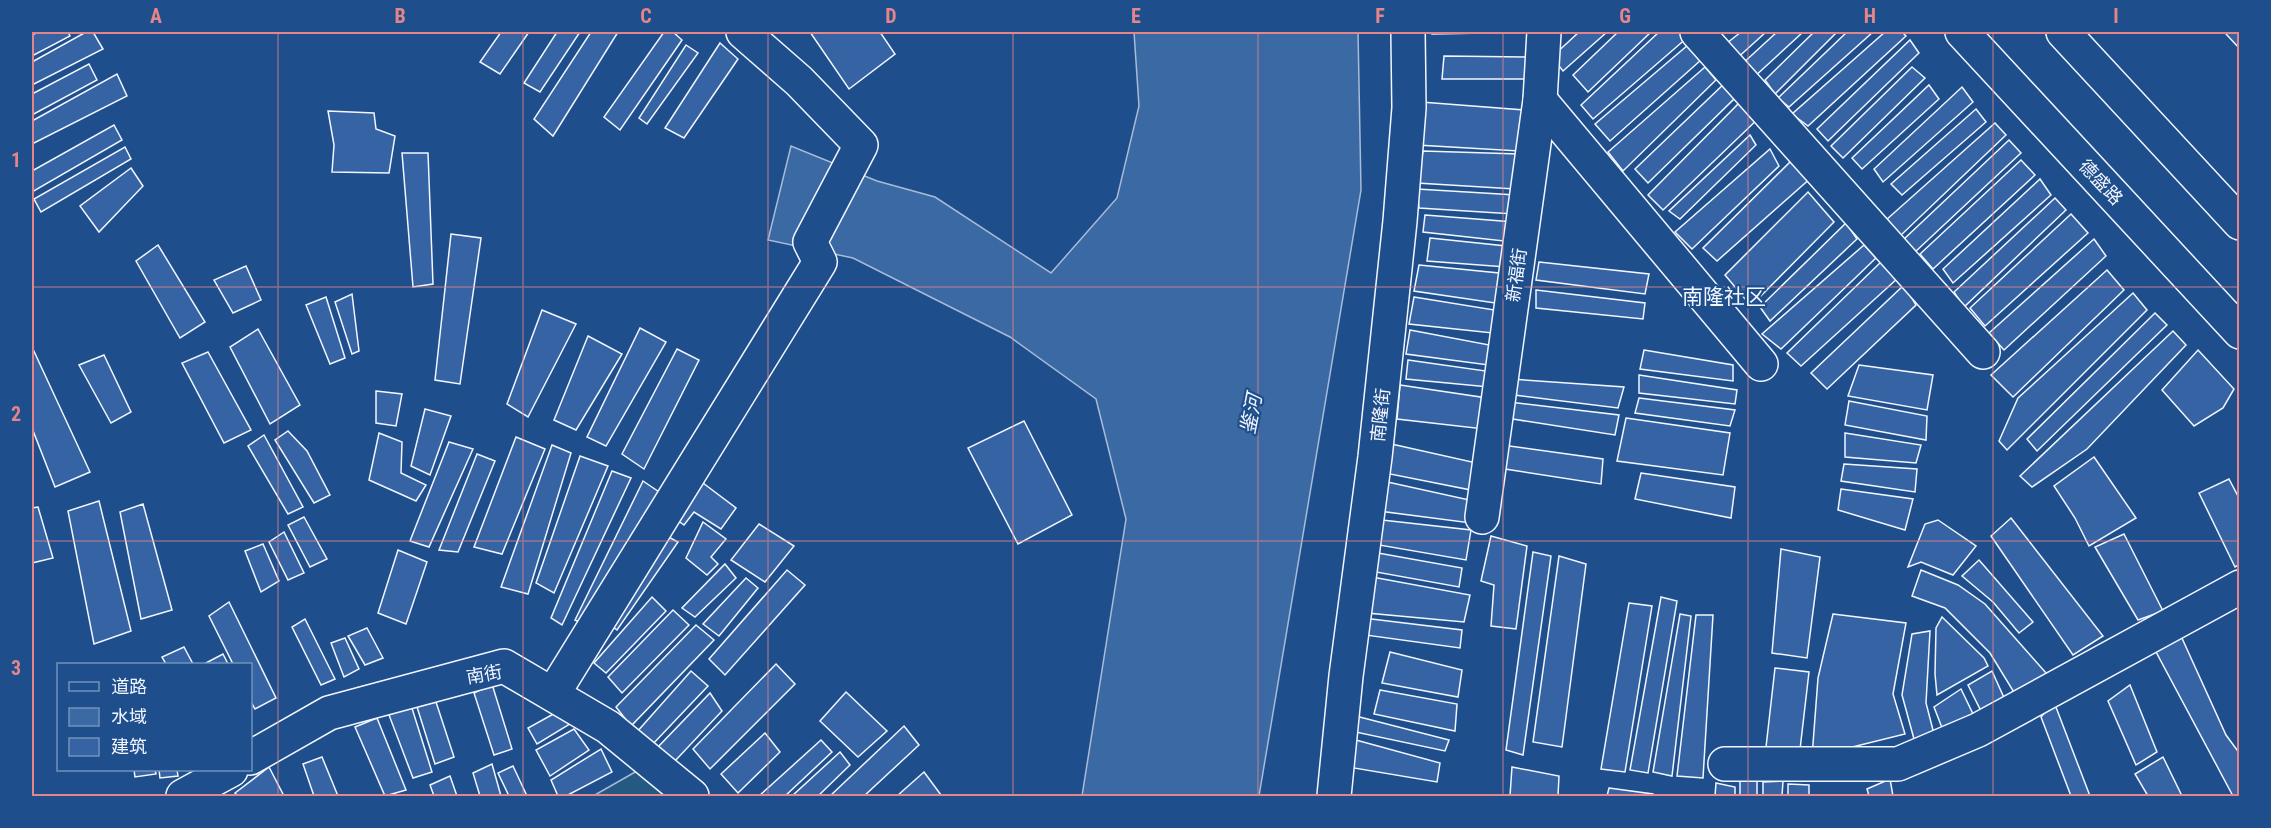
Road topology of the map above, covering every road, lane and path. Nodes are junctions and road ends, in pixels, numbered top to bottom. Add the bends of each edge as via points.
1 (743, 32) edge
2 (1408, 32) edge
3 (1544, 32) edge
4 (1697, 32) edge
5 (1962, 32) edge
6 (2063, 32) edge
7 (1540, 100) junction
8 (2240, 223) edge
9 (2240, 332) edge
10 (1983, 352) dead end
11 (1761, 364) dead end
12 (1482, 517) dead end
13 (2240, 587) edge
14 (552, 694) junction
15 (252, 757) edge
16 (1725, 764) dead end
17 (229, 771) edge
18 (183, 796) edge
19 (693, 796) edge
20 (1334, 796) edge

1 - 14 main road via 799,81 861,145 810,242 820,262
2 - 20 main road, 南隆街 via 1409,108 1400,221
3 - 7 main road, 新福街
4 - 10 main road
5 - 9 main road, 德盛路
6 - 8 main road
7 - 11 main road
7 - 12 main road, 新福街
13 - 16 main road via 1978,730 1898,764
14 - 15 main road, 南街 via 504,666 329,713
14 - 19 main road, 南街 via 608,727
17 - 18 main road

